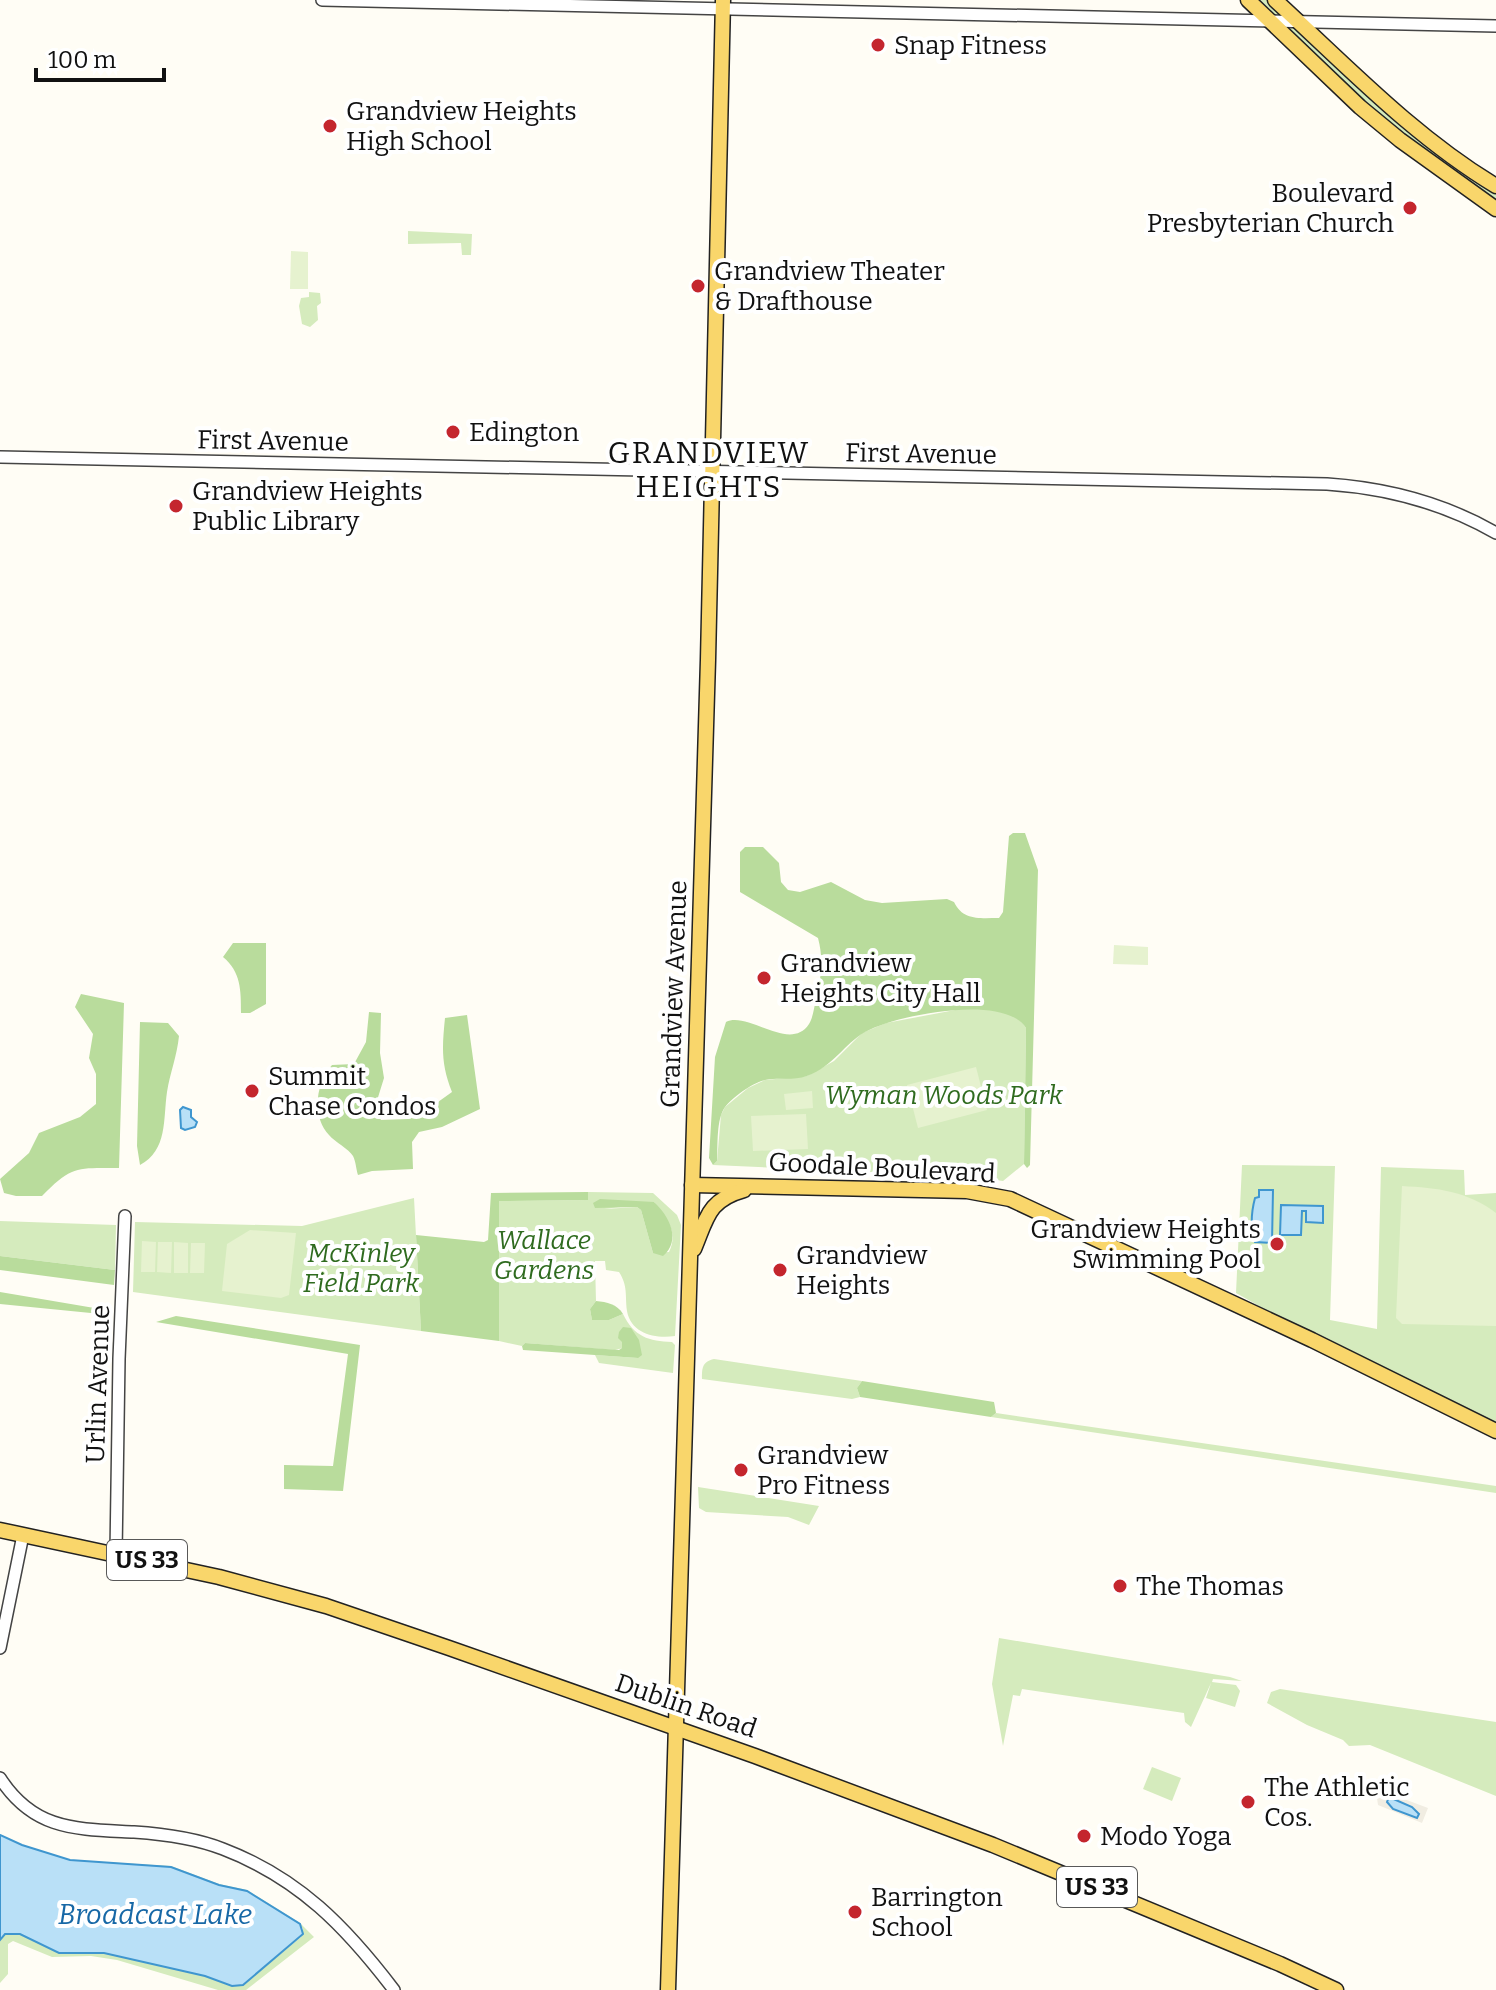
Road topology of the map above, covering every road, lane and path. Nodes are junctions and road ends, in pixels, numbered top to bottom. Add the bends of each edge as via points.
1 (322, 0) edge
2 (1248, 0) edge
3 (1275, 0) edge
4 (723, 4) edge
5 (1270, 20) junction
6 (1297, 21) junction
7 (1496, 26) edge
8 (1496, 186) edge
9 (1496, 209) edge
10 (0, 457) edge
11 (711, 472) junction
12 (1496, 533) edge
13 (692, 1185) junction
14 (769, 1186) junction
15 (125, 1216) dead end
16 (691, 1257) junction
17 (1496, 1431) edge
18 (0, 1530) edge
19 (23, 1535) junction
20 (116, 1553) junction
21 (0, 1648) edge
22 (676, 1728) junction
23 (0, 1778) edge
24 (394, 1990) edge
25 (668, 1990) edge
26 (1336, 1990) edge

1 - 4 street
2 - 5 main road
3 - 6 main road
4 - 5 street
4 - 11 main road, Grandview Avenue
5 - 6 street
5 - 9 main road via 1360,107
6 - 7 street
6 - 8 main road via 1408,123
10 - 11 street, First Avenue
11 - 12 street, First Avenue via 1344,485 1421,500
11 - 13 main road, Grandview Avenue
13 - 14 main road, Goodale Boulevard
13 - 16 main road, Grandview Avenue
14 - 16 main road via 719,1200 707,1215
14 - 17 main road, Goodale Boulevard via 967,1191 1010,1199
15 - 20 street, Urlin Avenue
16 - 22 main road, Grandview Avenue
18 - 19 main road, Dublin Road / US 33
19 - 20 main road, Dublin Road / US 33
19 - 21 street
20 - 22 main road, Dublin Road / US 33 via 326,1606
22 - 25 main road, Grandview Avenue
22 - 26 main road, Dublin Road / US 33 via 1025,1857
23 - 24 street via 23,1806 53,1823 175,1837 251,1861 321,1907

